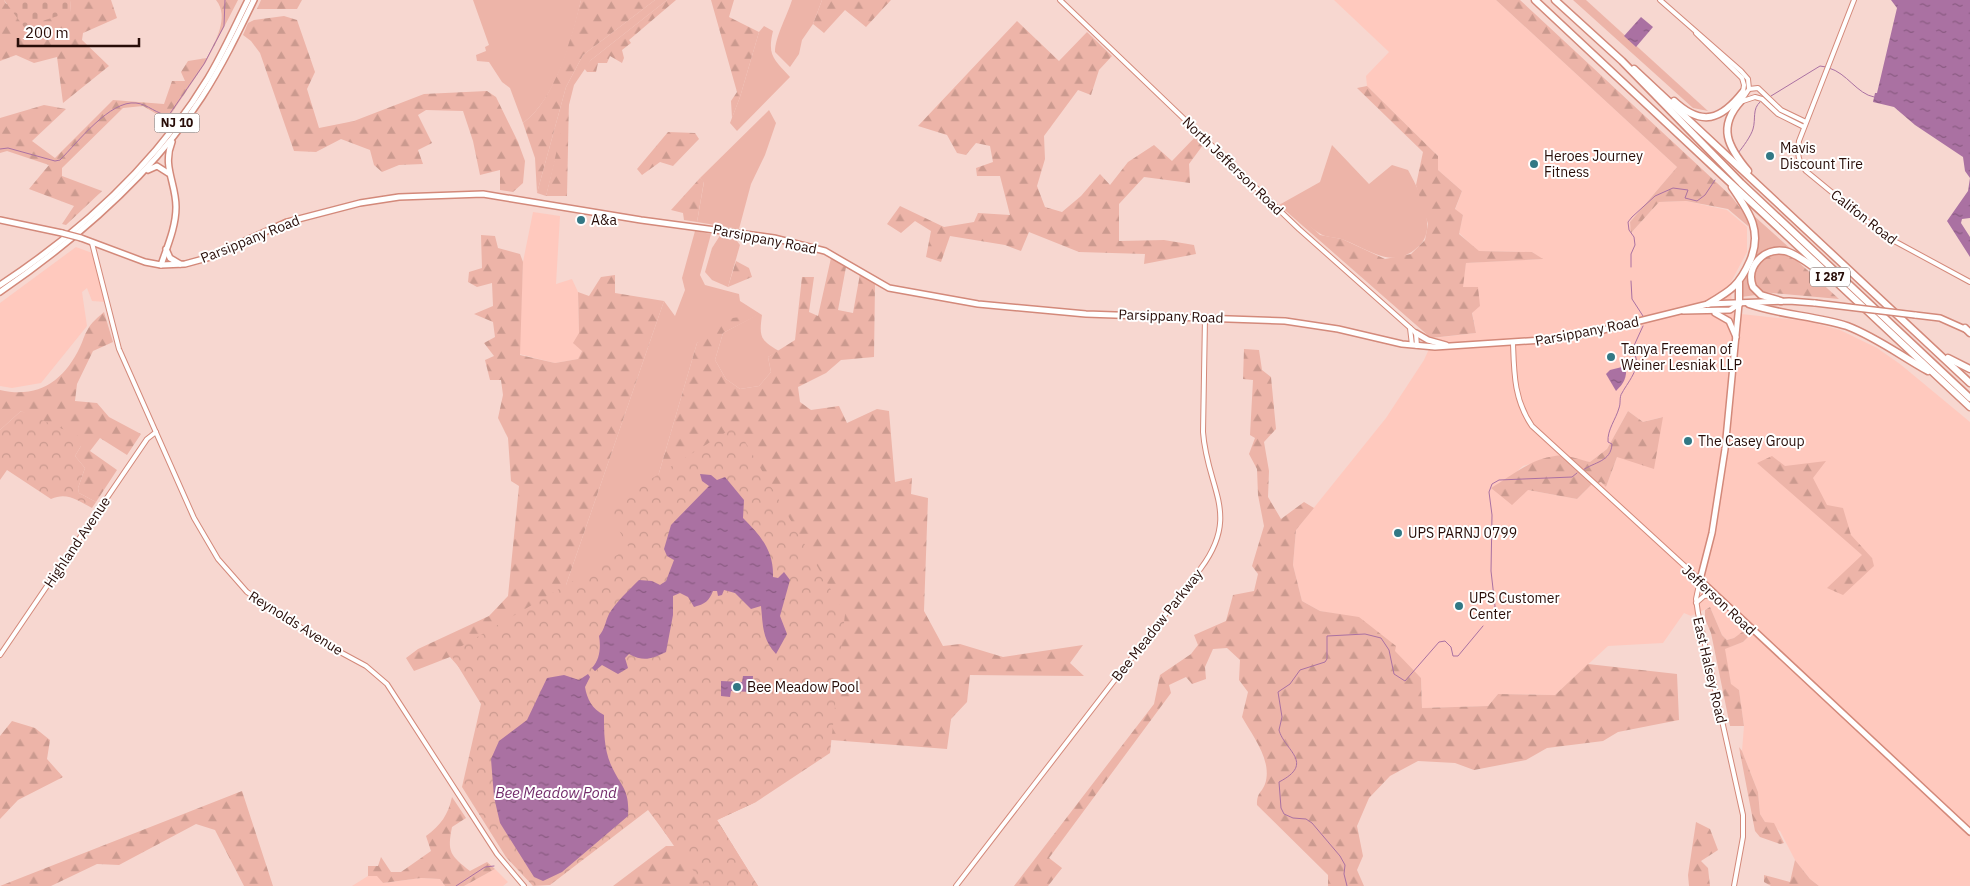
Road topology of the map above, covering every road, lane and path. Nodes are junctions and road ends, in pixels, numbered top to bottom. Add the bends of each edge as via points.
1 (248, 0) edge
2 (254, 0) edge
3 (1060, 0) edge
4 (1535, 0) edge
5 (1555, 0) edge
6 (1660, 0) edge
7 (1854, 0) edge
8 (1622, 62) junction
9 (1746, 90) junction
10 (1660, 93) junction
11 (1741, 101) junction
12 (1805, 125) junction
13 (173, 138) junction
14 (169, 173) junction
15 (142, 174) junction
16 (1724, 175) junction
17 (1768, 195) junction
18 (0, 220) edge
19 (92, 242) junction
20 (166, 249) junction
21 (180, 264) junction
22 (161, 265) junction
23 (1831, 277) junction
24 (1739, 282) junction
25 (1970, 282) edge
26 (0, 285) edge
27 (0, 292) edge
28 (1781, 301) junction
29 (1739, 304) junction
30 (1749, 304) junction
31 (1708, 308) junction
32 (1205, 318) junction
33 (1410, 328) junction
34 (1968, 331) edge
35 (1416, 333) junction
36 (1736, 339) junction
37 (1513, 343) junction
38 (1415, 346) junction
39 (1454, 346) junction
40 (1938, 353) junction
41 (1970, 369) edge
42 (1938, 377) junction
43 (1970, 383) edge
44 (1970, 398) edge
45 (1970, 407) edge
46 (156, 432) junction
47 (1700, 580) junction
48 (1716, 595) junction
49 (1696, 603) junction
50 (0, 655) edge
51 (1970, 832) edge
52 (524, 886) edge
53 (956, 886) edge
54 (1734, 886) edge

1 - 26 main road, NJ 10 via 208,78 148,158 80,226
2 - 13 main road, NJ 10 via 210,84
3 - 33 street, North Jefferson Road via 1299,229
4 - 16 highway, I 287
5 - 8 highway, I 287
6 - 9 street via 1742,78
7 - 12 street
8 - 10 highway, I 287 via 1637,71
8 - 44 highway via 1741,183
9 - 10 highway via 1723,113 1704,118
9 - 11 street
9 - 12 street via 1758,88 1780,110
10 - 17 highway, I 287
11 - 12 street via 1755,97 1762,99 1778,114
11 - 17 highway via 1728,119 1730,142 1738,160
12 - 25 street, Califon Road via 1798,152 1806,171 1885,236
13 - 14 main road via 167,155
13 - 15 main road, NJ 10
14 - 15 main road via 157,166
14 - 20 main road via 176,207
15 - 27 main road, NJ 10 via 62,246
16 - 23 highway, I 287
16 - 24 highway via 1748,212 1756,236 1754,252
17 - 40 highway, I 287
18 - 19 main road, Parsippany Road, bridge
19 - 22 main road, Parsippany Road
19 - 46 street, Reynolds Avenue via 119,348
20 - 21 main road via 170,258
20 - 22 main road
21 - 22 main road, Parsippany Road
21 - 32 main road, Parsippany Road via 207,258 287,222 353,204 389,198 474,193 774,238 825,251 888,287 911,294 1034,311
23 - 28 highway via 1786,252 1765,255 1753,266 1751,284 1761,295
23 - 42 highway, I 287
24 - 29 highway
24 - 31 highway
28 - 30 main road, Parsippany Road
28 - 34 main road, Parsippany Road, bridge via 1940,318
29 - 30 main road, Parsippany Road
29 - 31 main road, Parsippany Road via 1730,302
29 - 36 main road, East Halsey Road
30 - 42 highway via 1856,330
31 - 36 main road via 1726,318
31 - 37 main road, Parsippany Road via 1591,333
32 - 38 main road, Parsippany Road via 1314,324
32 - 53 street, Bee Meadow Parkway via 1203,432 1221,512 1218,542 1202,568
33 - 35 street, North Jefferson Road
33 - 38 street
35 - 38 street
35 - 39 main road via 1432,342
36 - 47 main road, East Halsey Road via 1719,488
37 - 39 main road, Parsippany Road
37 - 47 street, Jefferson Road via 1516,391 1532,426
38 - 39 main road, Parsippany Road
40 - 41 highway
40 - 43 highway, I 287
42 - 45 highway, I 287
46 - 50 street, Highland Avenue via 146,439
46 - 52 street, Reynolds Avenue via 194,518 230,575 259,601 366,666 383,680 404,707 497,854
47 - 48 main road, Jefferson Road
47 - 49 street, East Halsey Road
48 - 49 street via 1704,596
48 - 51 main road, Jefferson Road
49 - 54 street, East Halsey Road via 1743,815 1743,837

